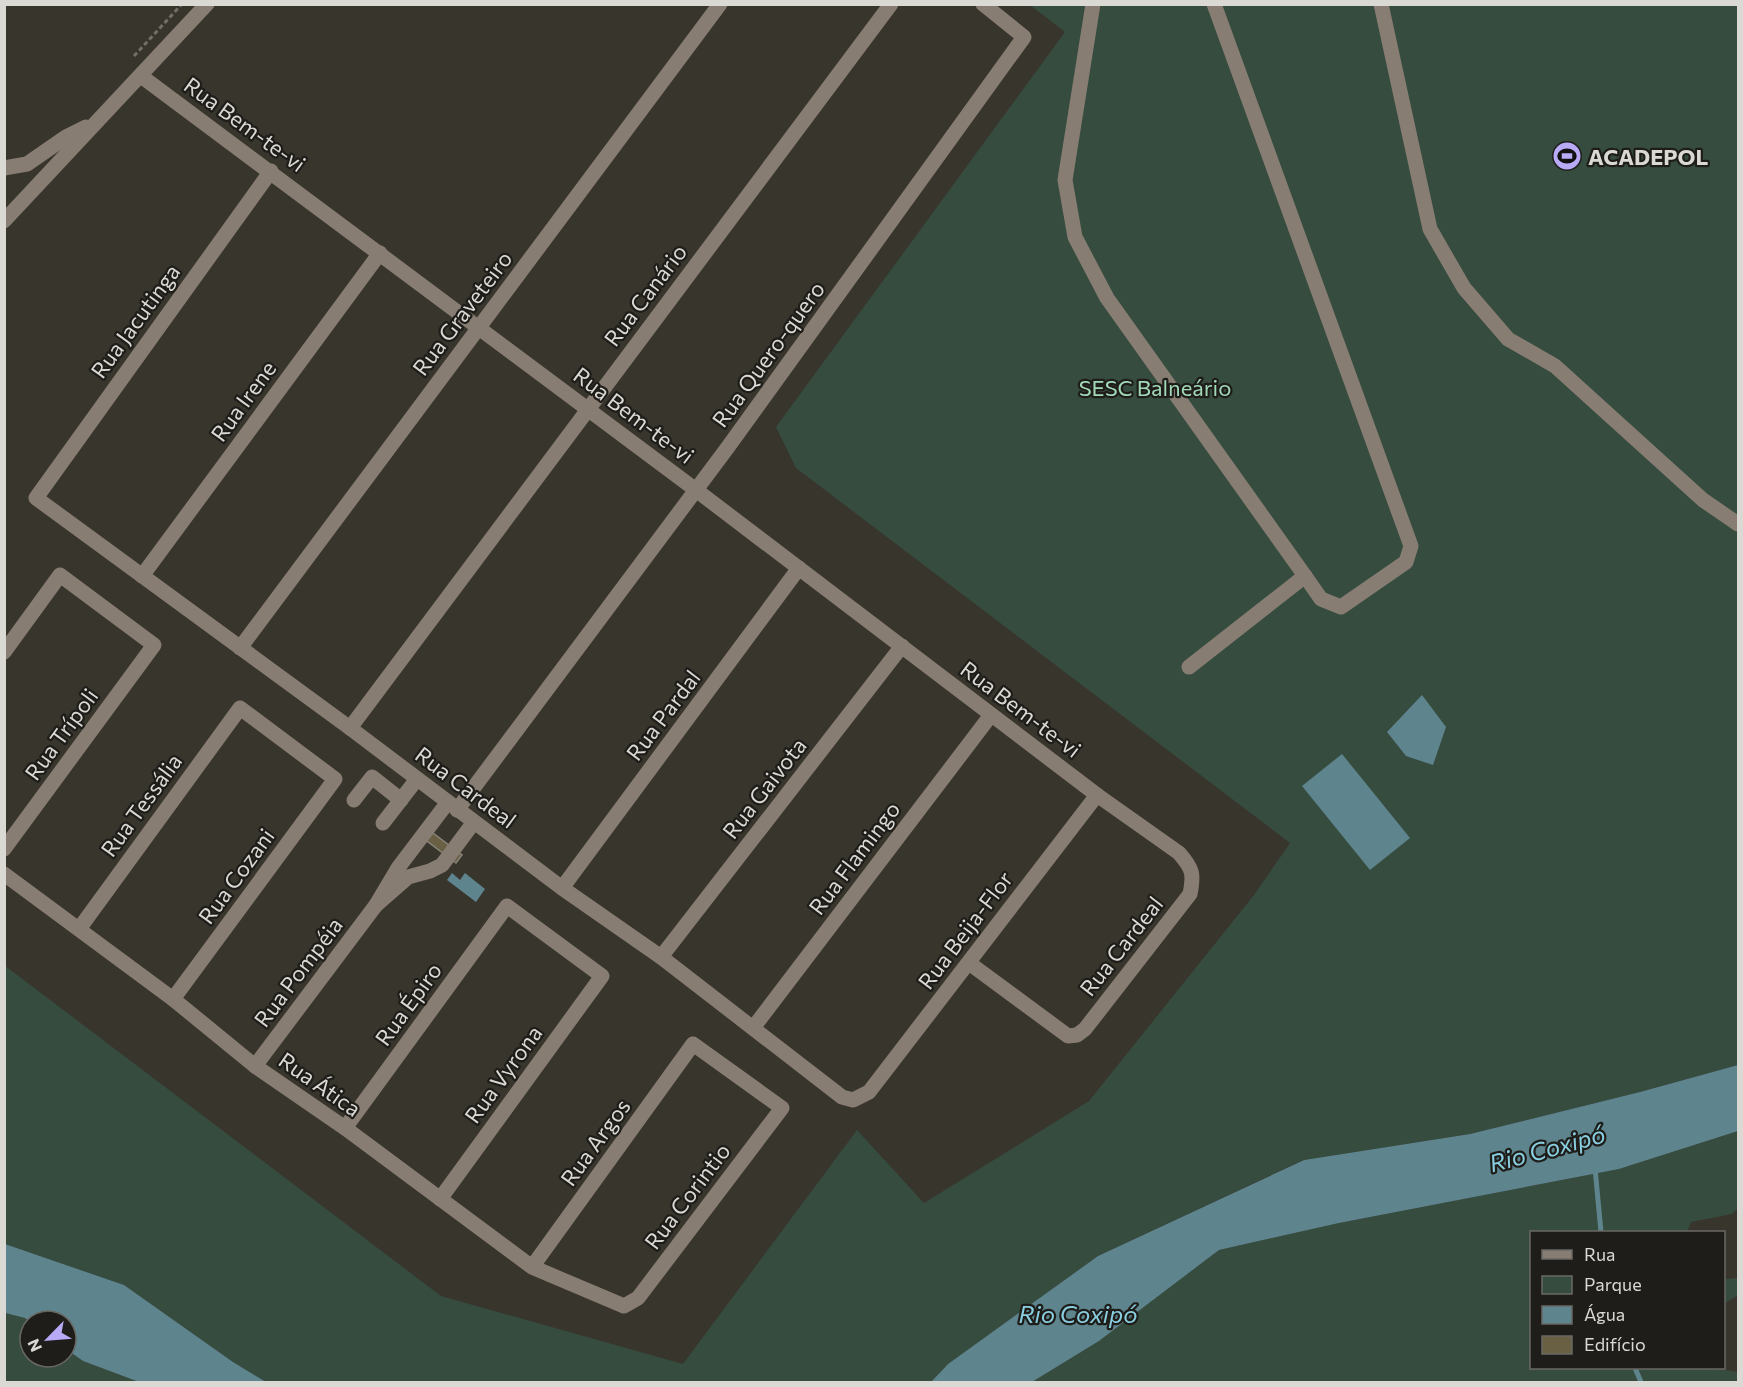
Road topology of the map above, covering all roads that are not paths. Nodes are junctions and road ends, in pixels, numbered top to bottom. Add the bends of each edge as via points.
1 (207, 4) edge
2 (720, 4) edge
3 (891, 4) edge
4 (983, 4) edge
5 (1093, 4) edge
6 (1214, 4) edge
7 (1381, 4) edge
8 (141, 76) junction
9 (98, 122) junction
10 (4, 168) edge
11 (271, 171) junction
12 (4, 221) edge
13 (380, 253) junction
14 (480, 327) junction
15 (588, 409) junction
16 (696, 490) junction
17 (36, 498) joint
18 (1738, 524) edge
19 (799, 568) junction
20 (142, 576) junction
21 (1305, 576) junction
22 (902, 646) junction
23 (240, 648) junction
24 (4, 652) edge
25 (1189, 667) dead end
26 (240, 708) joint
27 (991, 715) junction
28 (350, 728) junction
29 (417, 779) junction
30 (1097, 795) junction
31 (354, 800) dead end
32 (401, 800) junction
33 (457, 809) junction
34 (383, 824) dead end
35 (4, 849) edge
36 (4, 874) edge
37 (562, 888) junction
38 (376, 905) junction
39 (507, 906) joint
40 (79, 929) junction
41 (661, 957) junction
42 (969, 963) junction
43 (173, 999) junction
44 (753, 1028) junction
45 (693, 1044) joint
46 (255, 1066) junction
47 (869, 1092) joint
48 (345, 1128) junction
49 (440, 1198) junction
50 (532, 1267) junction
51 (624, 1306) joint

1 - 8 street
2 - 14 street, Rua Graveteiro
3 - 15 street, Rua Canário
4 - 16 street, Rua Quero-quero via 1024,37
5 - 21 street via 1065,180 1075,237 1107,298
6 - 21 street via 1411,546 1406,562 1341,607 1321,599
7 - 18 street via 1430,229 1464,288 1508,339 1555,366 1703,500
8 - 9 street
8 - 11 street, Rua Bem-te-vi
9 - 10 street via 66,137 27,164
9 - 12 street
11 - 13 street, Rua Bem-te-vi
11 - 17 street, Rua Jacutinga
13 - 14 street, Rua Bem-te-vi
13 - 20 street, Rua Irene
14 - 15 street, Rua Bem-te-vi
14 - 23 street, Rua Graveteiro
15 - 16 street, Rua Bem-te-vi
15 - 28 street, Rua Canário
16 - 19 street, Rua Bem-te-vi
16 - 33 street, Rua Quero-quero
17 - 20 street, Rua Cardeal
19 - 22 street, Rua Bem-te-vi
19 - 37 street, Rua Pardal
20 - 23 street, Rua Cardeal
21 - 25 street
22 - 27 street, Rua Bem-te-vi
22 - 41 street, Rua Gaivota
23 - 28 street, Rua Cardeal
24 - 35 street, Rua Trípoli via 60,575 154,645
26 - 40 street, Rua Tessália
26 - 43 street, Rua Cozani via 335,779
27 - 30 street, Rua Bem-te-vi
27 - 44 street, Rua Flamingo
28 - 29 street, Rua Cardeal
29 - 32 street
29 - 33 street, Rua Cardeal
30 - 42 street, Rua Beija-Flor
30 - 42 street, Rua Cardeal via 1179,853 1190,865 1190,894 1077,1035 1068,1036
31 - 32 street via 372,777
32 - 34 street
33 - 37 street, Rua Cardeal
33 - 38 street, Rua Pompéia via 421,849 401,864
33 - 38 street, Rua Pompéia via 443,863 408,877
36 - 40 street, Rua Ática
37 - 41 street, Rua Cardeal
38 - 46 street, Rua Pompéia
39 - 48 street, Rua Épiro
39 - 49 street, Rua Vyrona via 602,976
40 - 43 street, Rua Ática
41 - 44 street, Rua Cardeal
42 - 47 street, Rua Beija-Flor
43 - 46 street, Rua Ática
44 - 47 street, Rua Cardeal via 842,1097 853,1100
45 - 50 street, Rua Argos
45 - 51 street, Rua Corintio via 782,1108 638,1298
46 - 48 street, Rua Ática
48 - 49 street, Rua Ática
49 - 50 street, Rua Ática
50 - 51 street, Rua Ática

